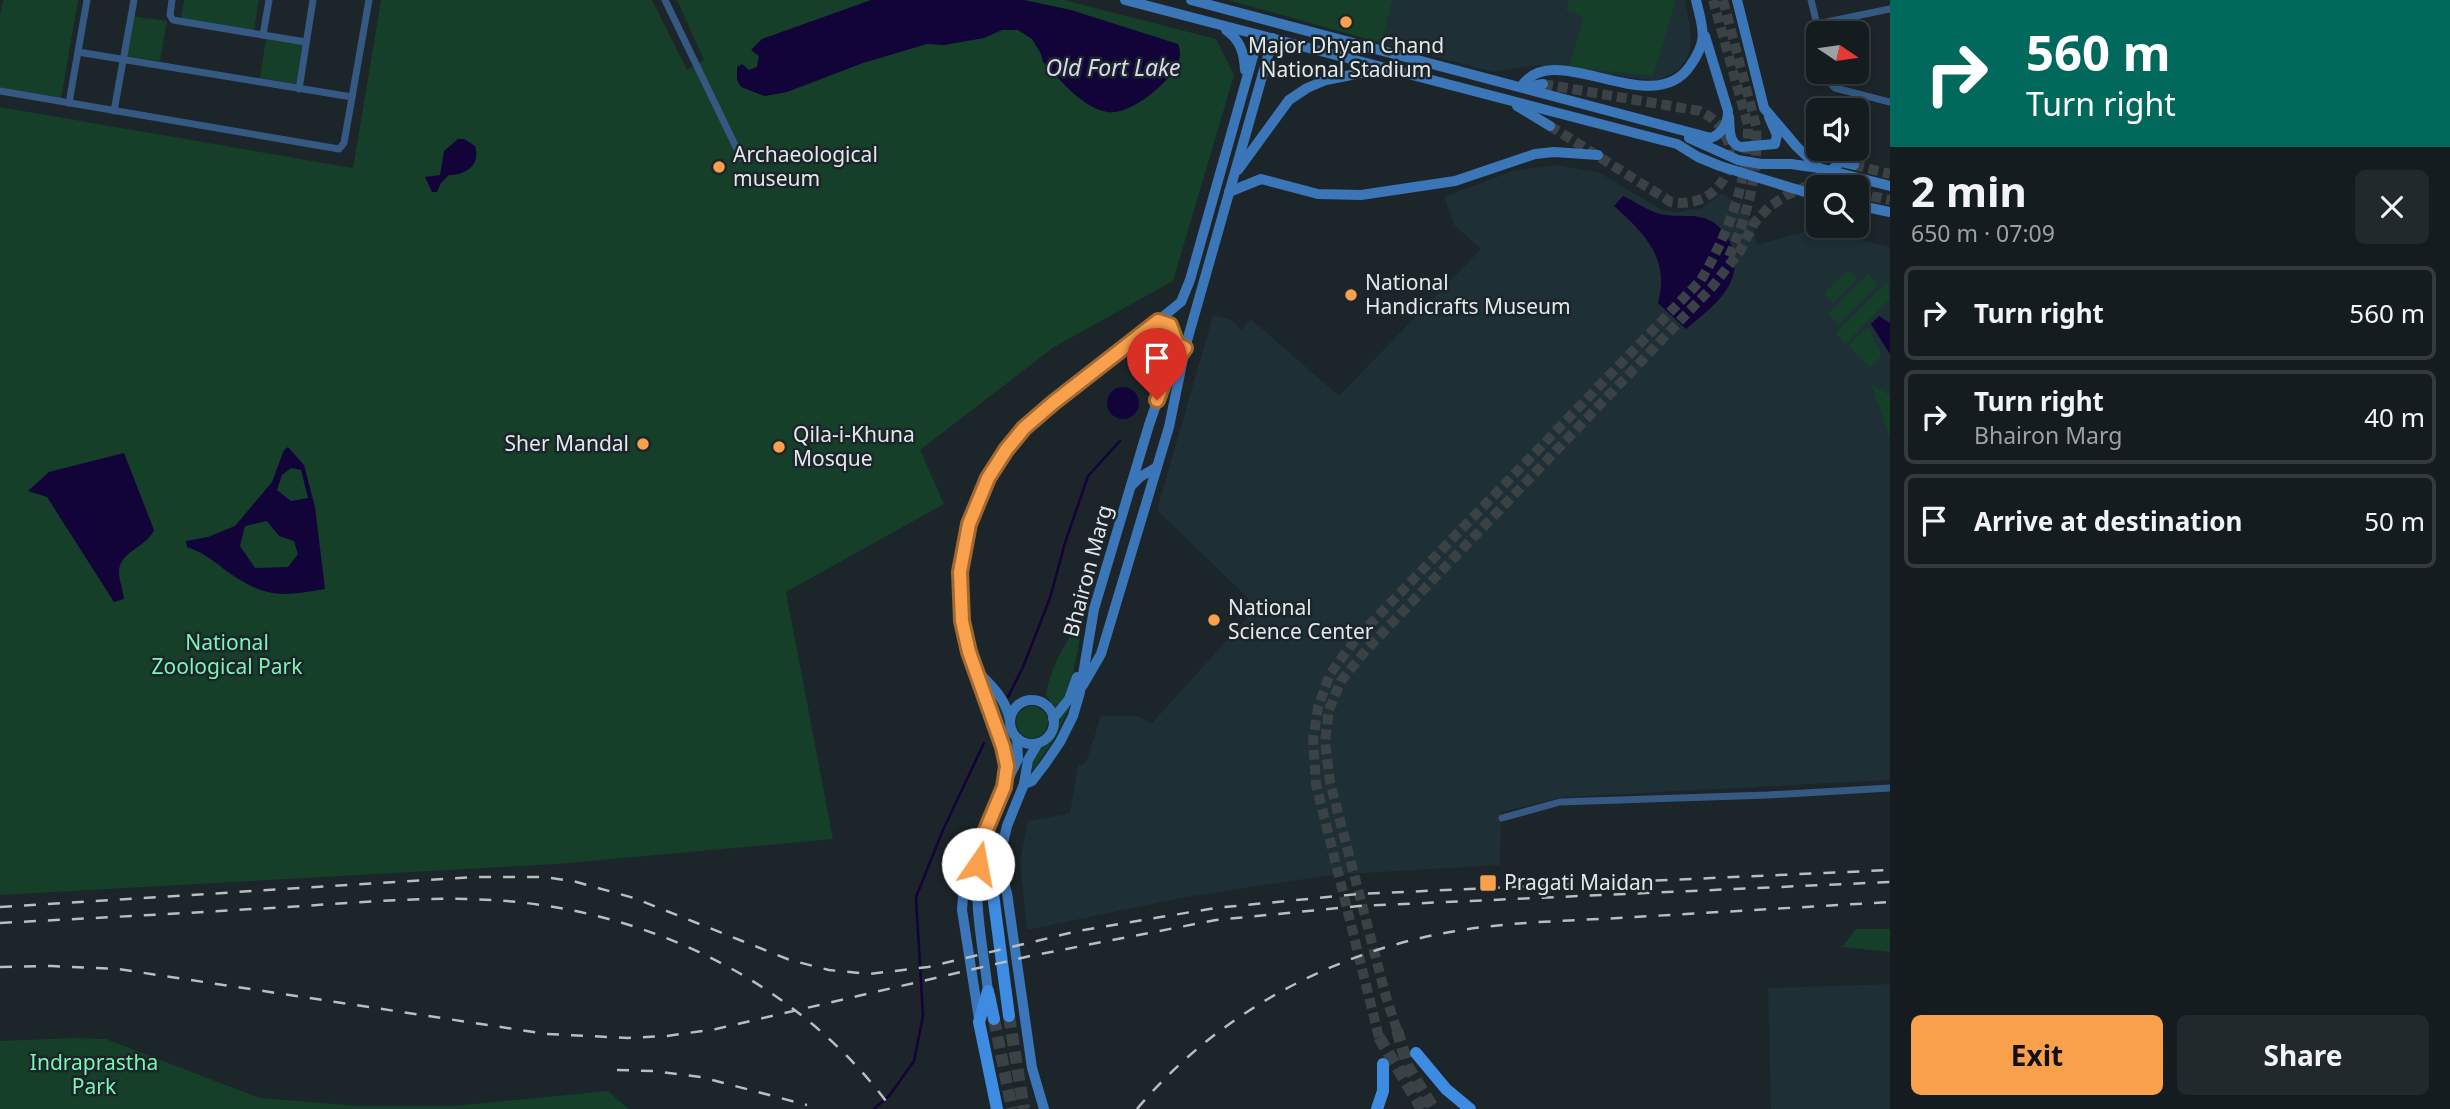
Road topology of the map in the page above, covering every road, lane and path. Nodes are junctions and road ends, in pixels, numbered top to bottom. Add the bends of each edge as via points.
1 (87, 0) edge
2 (134, 0) edge
3 (172, 0) edge
4 (269, 0) edge
5 (313, 0) edge
6 (369, 0) edge
7 (665, 0) edge
8 (1125, 0) edge
9 (1191, 0) edge
10 (1696, 0) edge
11 (1737, 0) edge
12 (1811, 0) edge
13 (1890, 9) edge
14 (1815, 21) edge
15 (1831, 21) edge
16 (1220, 26) junction
17 (262, 35) junction
18 (1259, 35) junction
19 (1705, 36) junction
20 (1273, 38) junction
21 (306, 42) junction
22 (78, 52) junction
23 (124, 59) junction
24 (1393, 71) junction
25 (1246, 80) junction
26 (1543, 84) tunnel mouth
27 (1831, 84) edge
28 (1521, 87) junction
29 (299, 89) junction
30 (0, 91) edge
31 (352, 97) junction
32 (1502, 98) junction
33 (1890, 102) edge
34 (69, 103) junction
35 (1765, 108) junction
36 (114, 111) junction
37 (1728, 111) junction
38 (1550, 126) tunnel mouth
39 (1671, 128) junction
40 (736, 147) tunnel mouth
41 (1598, 155) dead end
42 (1854, 165) tunnel mouth
43 (1825, 169) junction
44 (1825, 175) edge
45 (1233, 177) junction
46 (1890, 186) edge
47 (1229, 191) junction
48 (1806, 192) edge
49 (1869, 208) edge
50 (1890, 212) edge
51 (1181, 302) junction
52 (1196, 305) junction
53 (1158, 321) junction
54 (1185, 350) junction
55 (1157, 467) junction
56 (1130, 486) junction
57 (1087, 652) junction
58 (974, 667) junction
59 (1080, 692) junction
60 (1054, 719) junction
61 (1010, 721) junction
62 (1017, 738) junction
63 (1038, 743) junction
64 (1004, 787) junction
65 (1022, 788) junction
66 (1890, 788) edge
67 (1502, 817) dead end
68 (983, 837) junction
69 (998, 864) junction
70 (988, 991) junction
71 (1009, 1016) tunnel mouth
72 (994, 1019) tunnel mouth
73 (979, 1022) junction
74 (1416, 1053) dead end
75 (1384, 1064) dead end
76 (997, 1109) edge
77 (1044, 1109) edge
78 (1377, 1109) edge
79 (1470, 1109) edge

1 - 22 street
2 - 23 street
3 - 17 street via 173,20
4 - 17 street
5 - 21 street
6 - 31 street
7 - 40 street
8 - 16 main road
9 - 28 main road
10 - 19 main road
11 - 35 main road
12 - 14 street
13 - 15 street
16 - 18 main road
16 - 25 main road via 1240,44
17 - 21 street
18 - 20 main road
18 - 25 main road
19 - 28 main road via 1684,75 1671,83 1651,86 1548,69
19 - 37 main road
20 - 24 main road
20 - 45 main road, Bhairon Marg
21 - 29 street
22 - 23 street
22 - 34 street
23 - 29 street
23 - 36 street
24 - 32 main road
24 - 45 main road via 1361,73 1307,88 1289,100
25 - 51 main road
26 - 28 main road
27 - 33 street
28 - 39 main road
29 - 31 street
30 - 34 street
31 - 36 street via 344,143 335,150
32 - 38 main road
32 - 48 main road via 1677,144 1720,166
34 - 36 street
35 - 37 main road via 1777,135 1772,146 1734,145
35 - 43 main road via 1797,147
37 - 39 main road via 1723,130 1711,138
39 - 43 main road via 1738,160
41 - 47 main road via 1535,154 1455,181 1361,195 1318,194 1261,179
42 - 43 main road via 1841,162
43 - 44 main road
43 - 46 main road
45 - 47 main road, Bhairon Marg
47 - 52 main road, Bhairon Marg
49 - 50 main road
51 - 52 main road via 1186,312
51 - 53 main road
52 - 54 main road, Bhairon Marg
53 - 54 main road via 1170,325 1177,344
53 - 58 main road via 1034,419 988,478 969,524 960,572 962,621
54 - 55 main road
54 - 56 main road, Bhairon Marg via 1166,376
55 - 56 main road
55 - 59 main road via 1101,654
56 - 57 main road, Bhairon Marg via 1094,609
57 - 59 main road, Bhairon Marg
57 - 60 main road via 1069,699
58 - 61 main road via 999,693
58 - 64 main road via 1006,758
59 - 65 main road, Bhairon Marg via 1060,742
60 - 61 main road via 1044,704 1032,700 1015,708
60 - 63 main road via 1051,732
61 - 62 main road
62 - 63 main road
62 - 64 main road via 1018,759
63 - 65 main road via 1028,760
64 - 65 main road
64 - 68 main road
65 - 69 main road, Bhairon Marg
66 - 67 street via 1560,802
68 - 70 main road via 978,905
68 - 73 main road via 965,872 962,910
69 - 71 main road via 993,894
69 - 77 main road, Bhairon Marg via 1007,893 1032,1068
70 - 72 main road
70 - 73 main road
73 - 76 main road
74 - 79 main road via 1441,1084
75 - 78 main road

